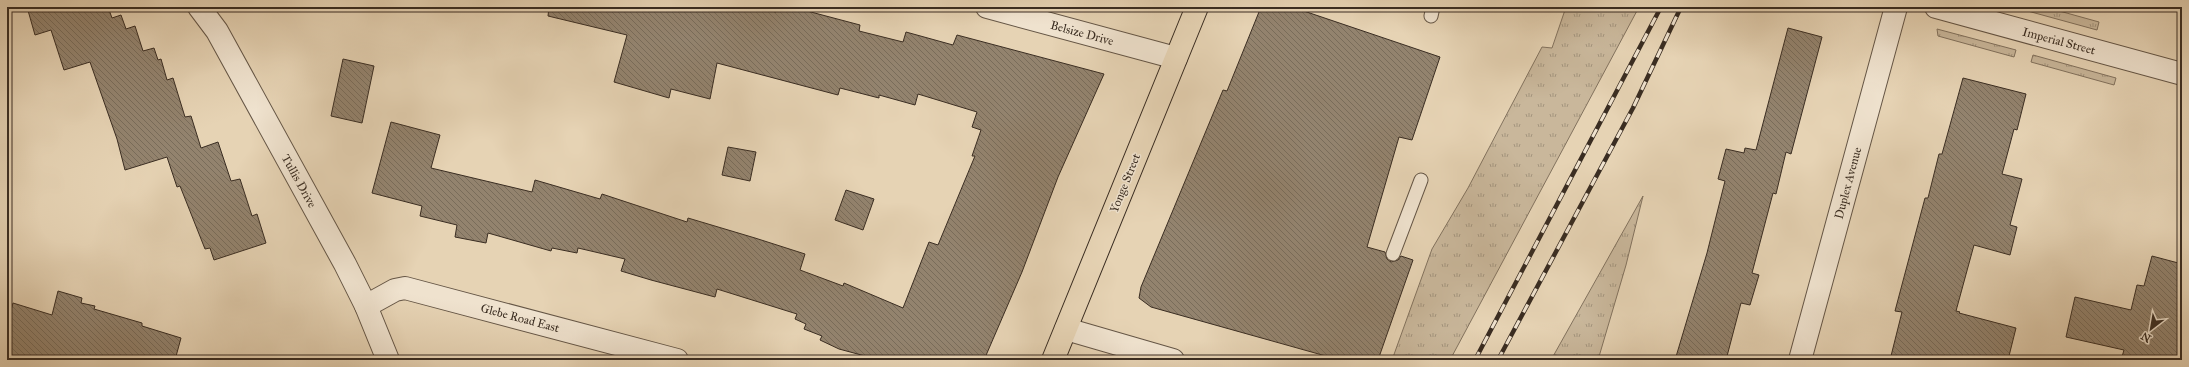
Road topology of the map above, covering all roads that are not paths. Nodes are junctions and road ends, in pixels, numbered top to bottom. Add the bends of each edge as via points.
1 (199, 7) edge
2 (987, 7) edge
3 (1197, 7) edge
4 (1896, 7) edge
5 (1936, 7) edge
6 (1176, 58) junction
7 (2182, 74) edge
8 (1420, 180) dead end
9 (1393, 254) dead end
10 (366, 306) junction
11 (1066, 329) junction
12 (388, 360) edge
13 (677, 360) edge
14 (1053, 360) edge
15 (1173, 360) edge
16 (1800, 360) edge

1 - 10 street, Tullis Drive via 217,31 342,257
2 - 6 street, Belsize Drive
3 - 6 main road, Yonge Street
4 - 16 street, Duplex Avenue
5 - 7 street, Imperial Street
6 - 11 main road, Yonge Street
8 - 9 lane
10 - 12 street, Tullis Drive
10 - 13 street, Glebe Road East via 395,290 405,288
11 - 14 main road, Yonge Street
11 - 15 street

